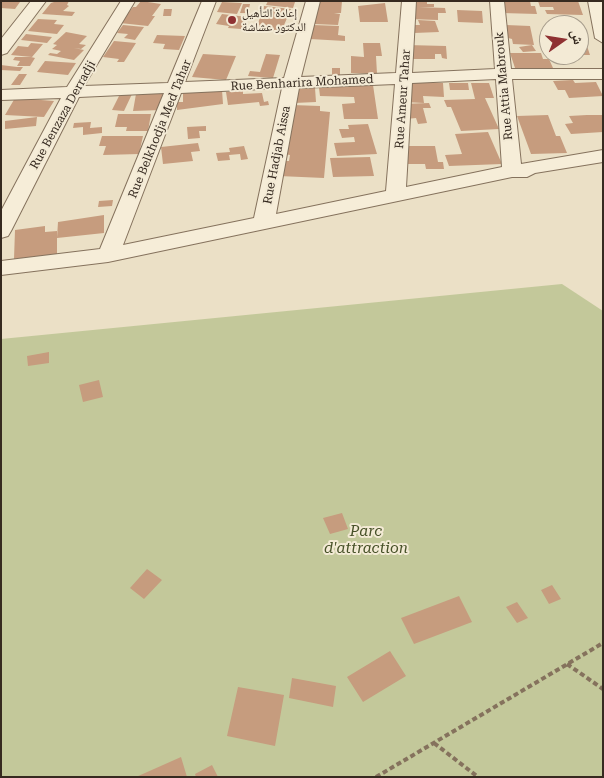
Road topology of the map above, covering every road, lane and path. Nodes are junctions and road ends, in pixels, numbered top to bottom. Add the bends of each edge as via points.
1 (39, 1) edge
2 (128, 1) edge
3 (209, 1) edge
4 (313, 1) edge
5 (409, 1) edge
6 (497, 1) edge
7 (595, 1) edge
8 (603, 38) edge
9 (1, 50) edge
10 (503, 74) junction
11 (603, 74) edge
12 (405, 78) junction
13 (291, 84) junction
14 (176, 89) junction
15 (73, 92) junction
16 (1, 95) edge
17 (603, 156) edge
18 (512, 171) junction
19 (603, 171) edge
20 (396, 196) junction
21 (264, 221) junction
22 (1, 231) edge
23 (108, 256) junction
24 (1, 268) edge
25 (603, 643) edge
26 (567, 664) junction
27 (603, 690) edge
28 (434, 743) junction
29 (376, 777) edge
30 (478, 777) edge

1 - 9 street
2 - 15 street, Rue Benzaza Derradji
3 - 14 street, Rue Belkhodja Med Tahar
4 - 13 street, Rue Hadjab Aissa
5 - 12 street, Rue Ameur Tahar
6 - 10 street, Rue Attia Mabrouk
7 - 8 street
10 - 11 street, Rue Benharira Mohamed
10 - 12 street, Rue Benharira Mohamed
10 - 18 street, Rue Attia Mabrouk
12 - 13 street, Rue Benharira Mohamed
12 - 20 street, Rue Ameur Tahar
13 - 14 street, Rue Benharira Mohamed
13 - 21 street, Rue Hadjab Aissa
14 - 15 street, Rue Benharira Mohamed
14 - 23 street, Rue Belkhodja Med Tahar
15 - 16 street, Rue Benharira Mohamed
15 - 22 street, Rue Benzaza Derradji
17 - 18 street
18 - 19 street
18 - 20 street
20 - 21 street
21 - 23 street
23 - 24 street
25 - 26 path
26 - 27 path
26 - 28 path
28 - 29 path
28 - 30 path

